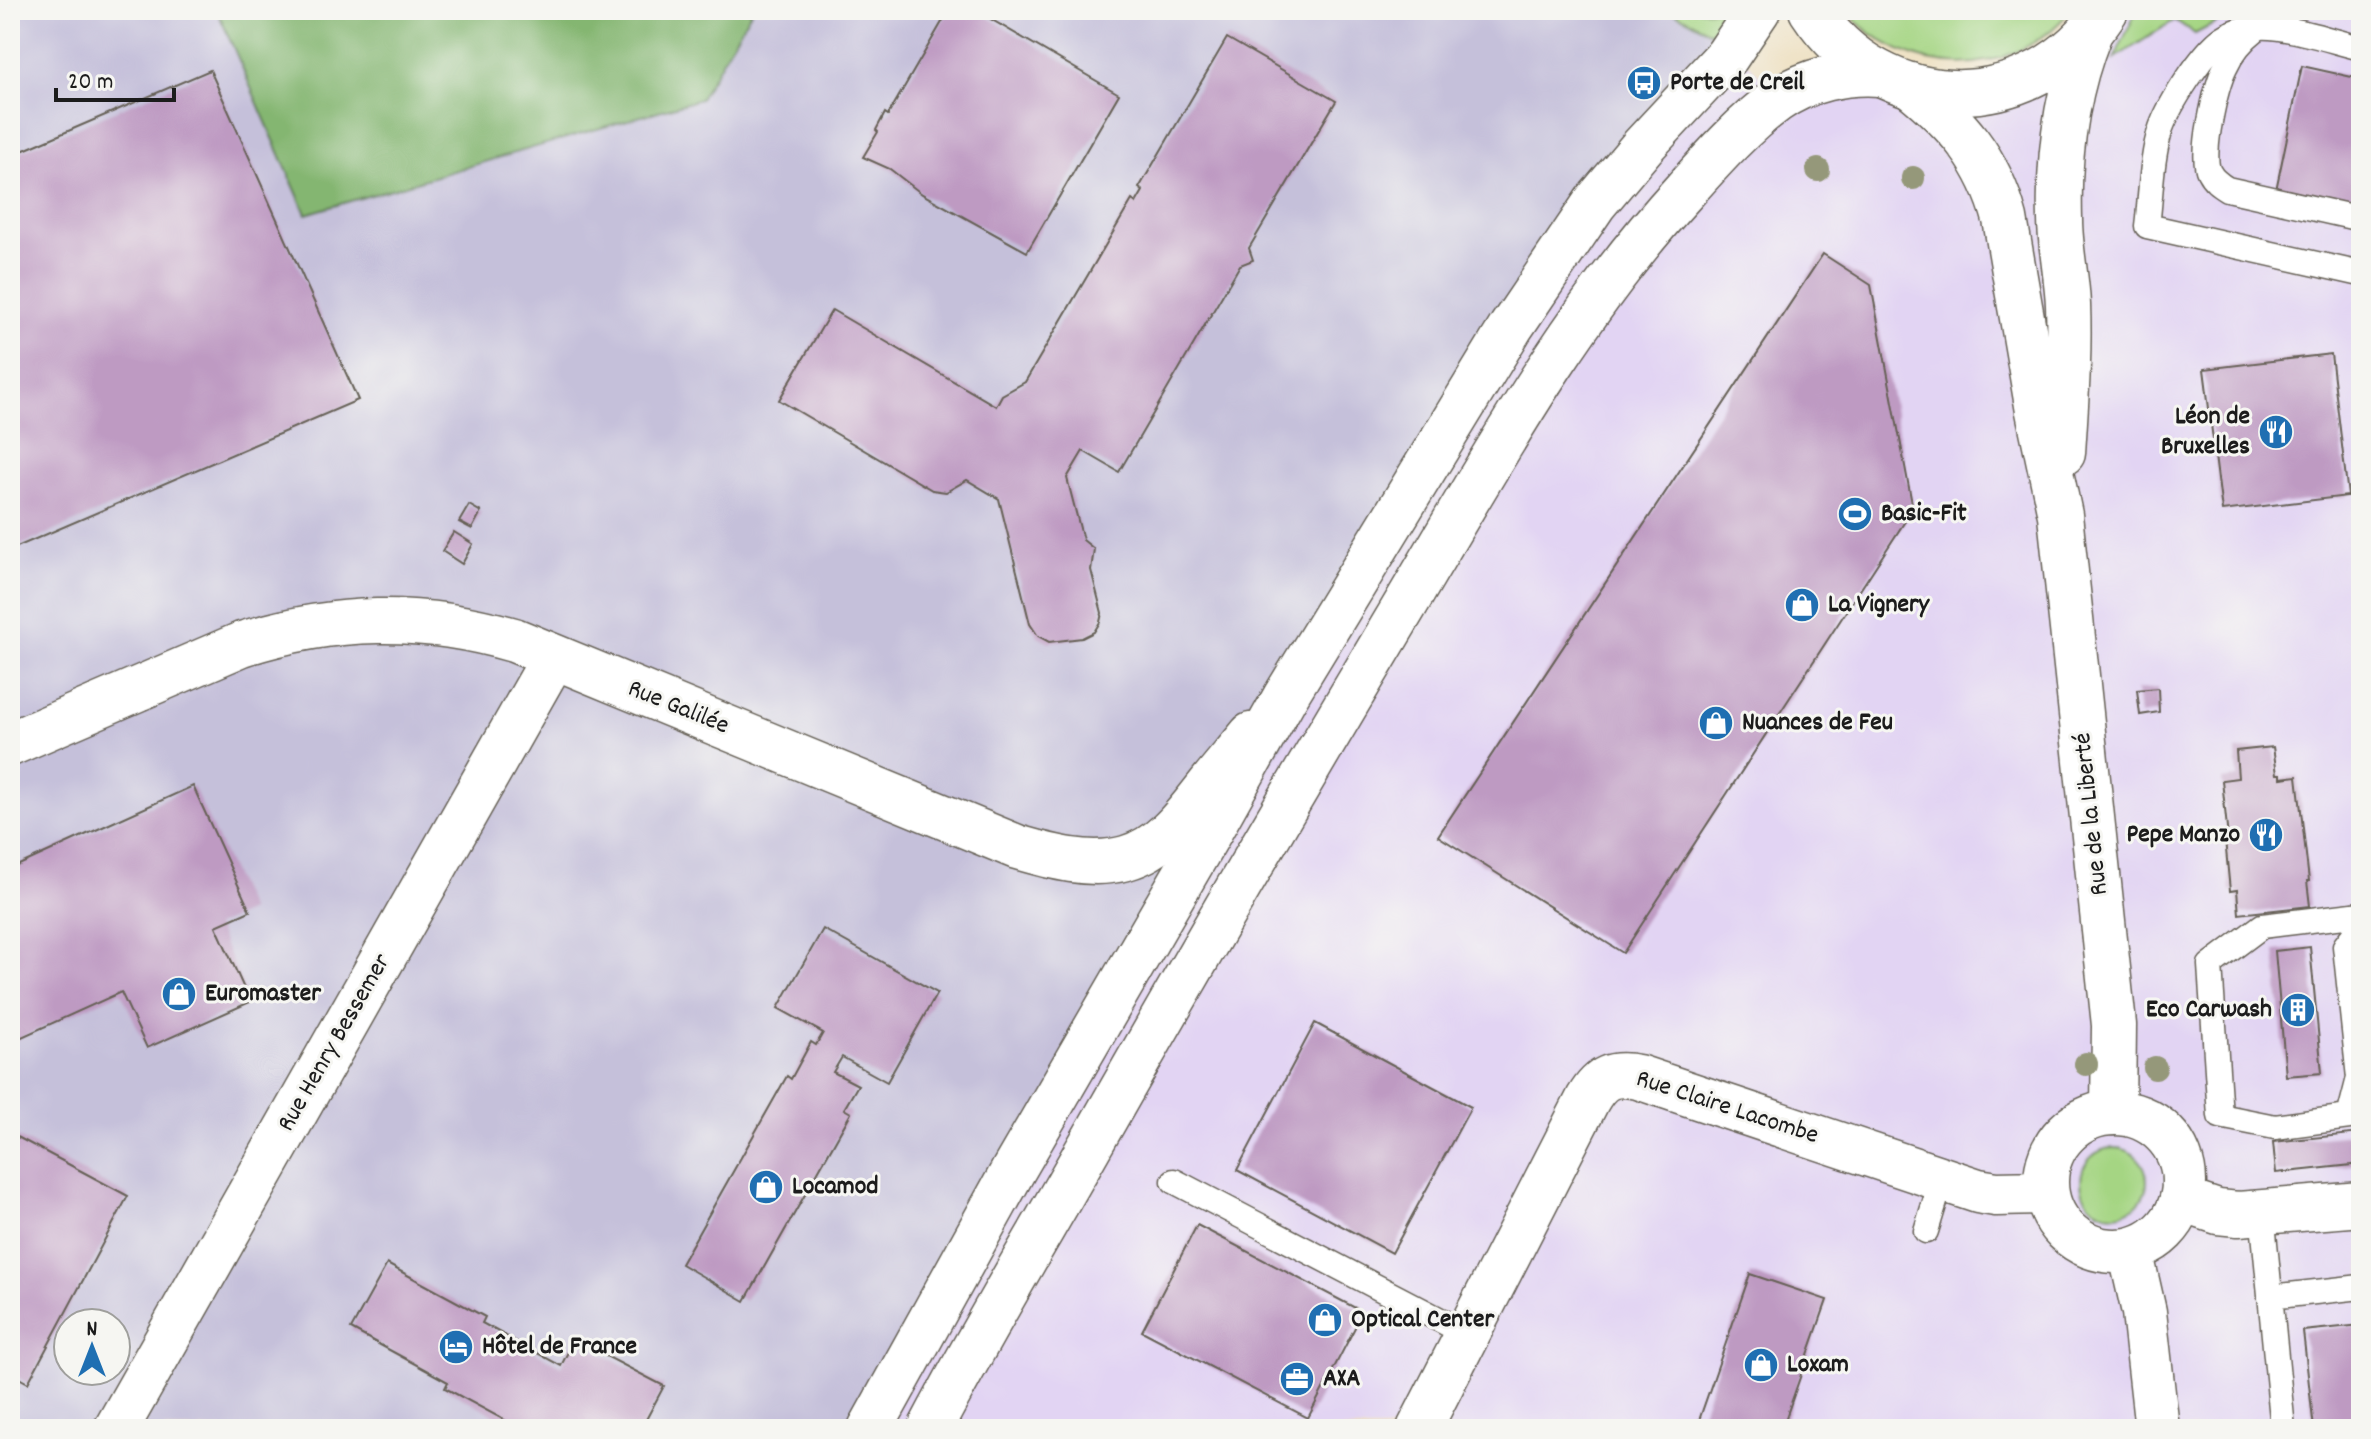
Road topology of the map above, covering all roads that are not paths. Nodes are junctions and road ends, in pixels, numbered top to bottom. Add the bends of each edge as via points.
1 (1758, 10) edge
2 (1811, 10) edge
3 (2098, 21) edge
4 (2258, 27) junction
5 (2336, 42) junction
6 (2361, 48) edge
7 (2361, 59) edge
8 (1896, 80) junction
9 (2361, 219) edge
10 (2361, 274) edge
11 (2060, 515) junction
12 (554, 657) junction
13 (1285, 697) junction
14 (10, 744) edge
15 (2361, 914) edge
16 (2361, 933) edge
17 (2113, 1113) junction
18 (1942, 1179) junction
19 (1174, 1181) dead end
20 (2046, 1193) junction
21 (2182, 1200) junction
22 (2361, 1204) edge
23 (2262, 1212) junction
24 (1926, 1231) dead end
25 (2130, 1250) junction
26 (2361, 1287) edge
27 (2270, 1297) junction
28 (1467, 1334) junction
29 (116, 1429) edge
30 (870, 1429) edge
31 (930, 1429) edge
32 (1419, 1429) edge
33 (2157, 1429) edge
34 (2283, 1429) edge

1 - 13 street via 1727,56 1595,203 1549,268
2 - 8 street, Rue de la Liberté via 1859,61
3 - 8 street via 2063,58 2008,85 1959,93
3 - 11 street, Rue de la Liberté via 2069,99 2061,155 2069,356
4 - 5 lane
4 - 9 lane via 2239,44 2220,81 2205,152 2210,174 2227,189
4 - 10 lane via 2239,30 2214,46 2174,102 2157,143 2147,226
5 - 6 lane
5 - 7 lane
8 - 11 street, Rue de la Liberté via 1961,132 1996,190
8 - 31 street via 1853,73 1820,80 1779,99 1662,215 1572,331 1247,871
11 - 17 street, Rue de la Liberté via 2114,1025
12 - 13 street, Rue Galilée via 990,836 1040,854 1084,861 1126,858 1156,843
12 - 14 street, Rue Galilée via 489,633 431,623 315,625 242,644
12 - 29 street, Rue Henry Bessemer
13 - 30 street
15 - 16 lane via 2262,926 2210,965 2220,1116 2275,1127 2349,1117 2359,1078 2345,946
17 - 20 street via 2092,1116 2065,1134 2049,1161
17 - 21 street via 2144,1119 2169,1140 2183,1168
18 - 20 street, Rue Claire Lacombe via 1987,1193
18 - 24 lane
18 - 28 street, Rue Claire Lacombe via 1638,1077 1613,1076 1602,1080 1588,1099
19 - 28 lane
20 - 25 street via 2057,1222 2072,1237 2099,1250
21 - 23 street via 2218,1212
21 - 25 street via 2159,1236
22 - 23 street
23 - 27 lane
25 - 33 street via 2144,1312
26 - 27 lane
27 - 34 lane
28 - 32 street, Rue Claire Lacombe

